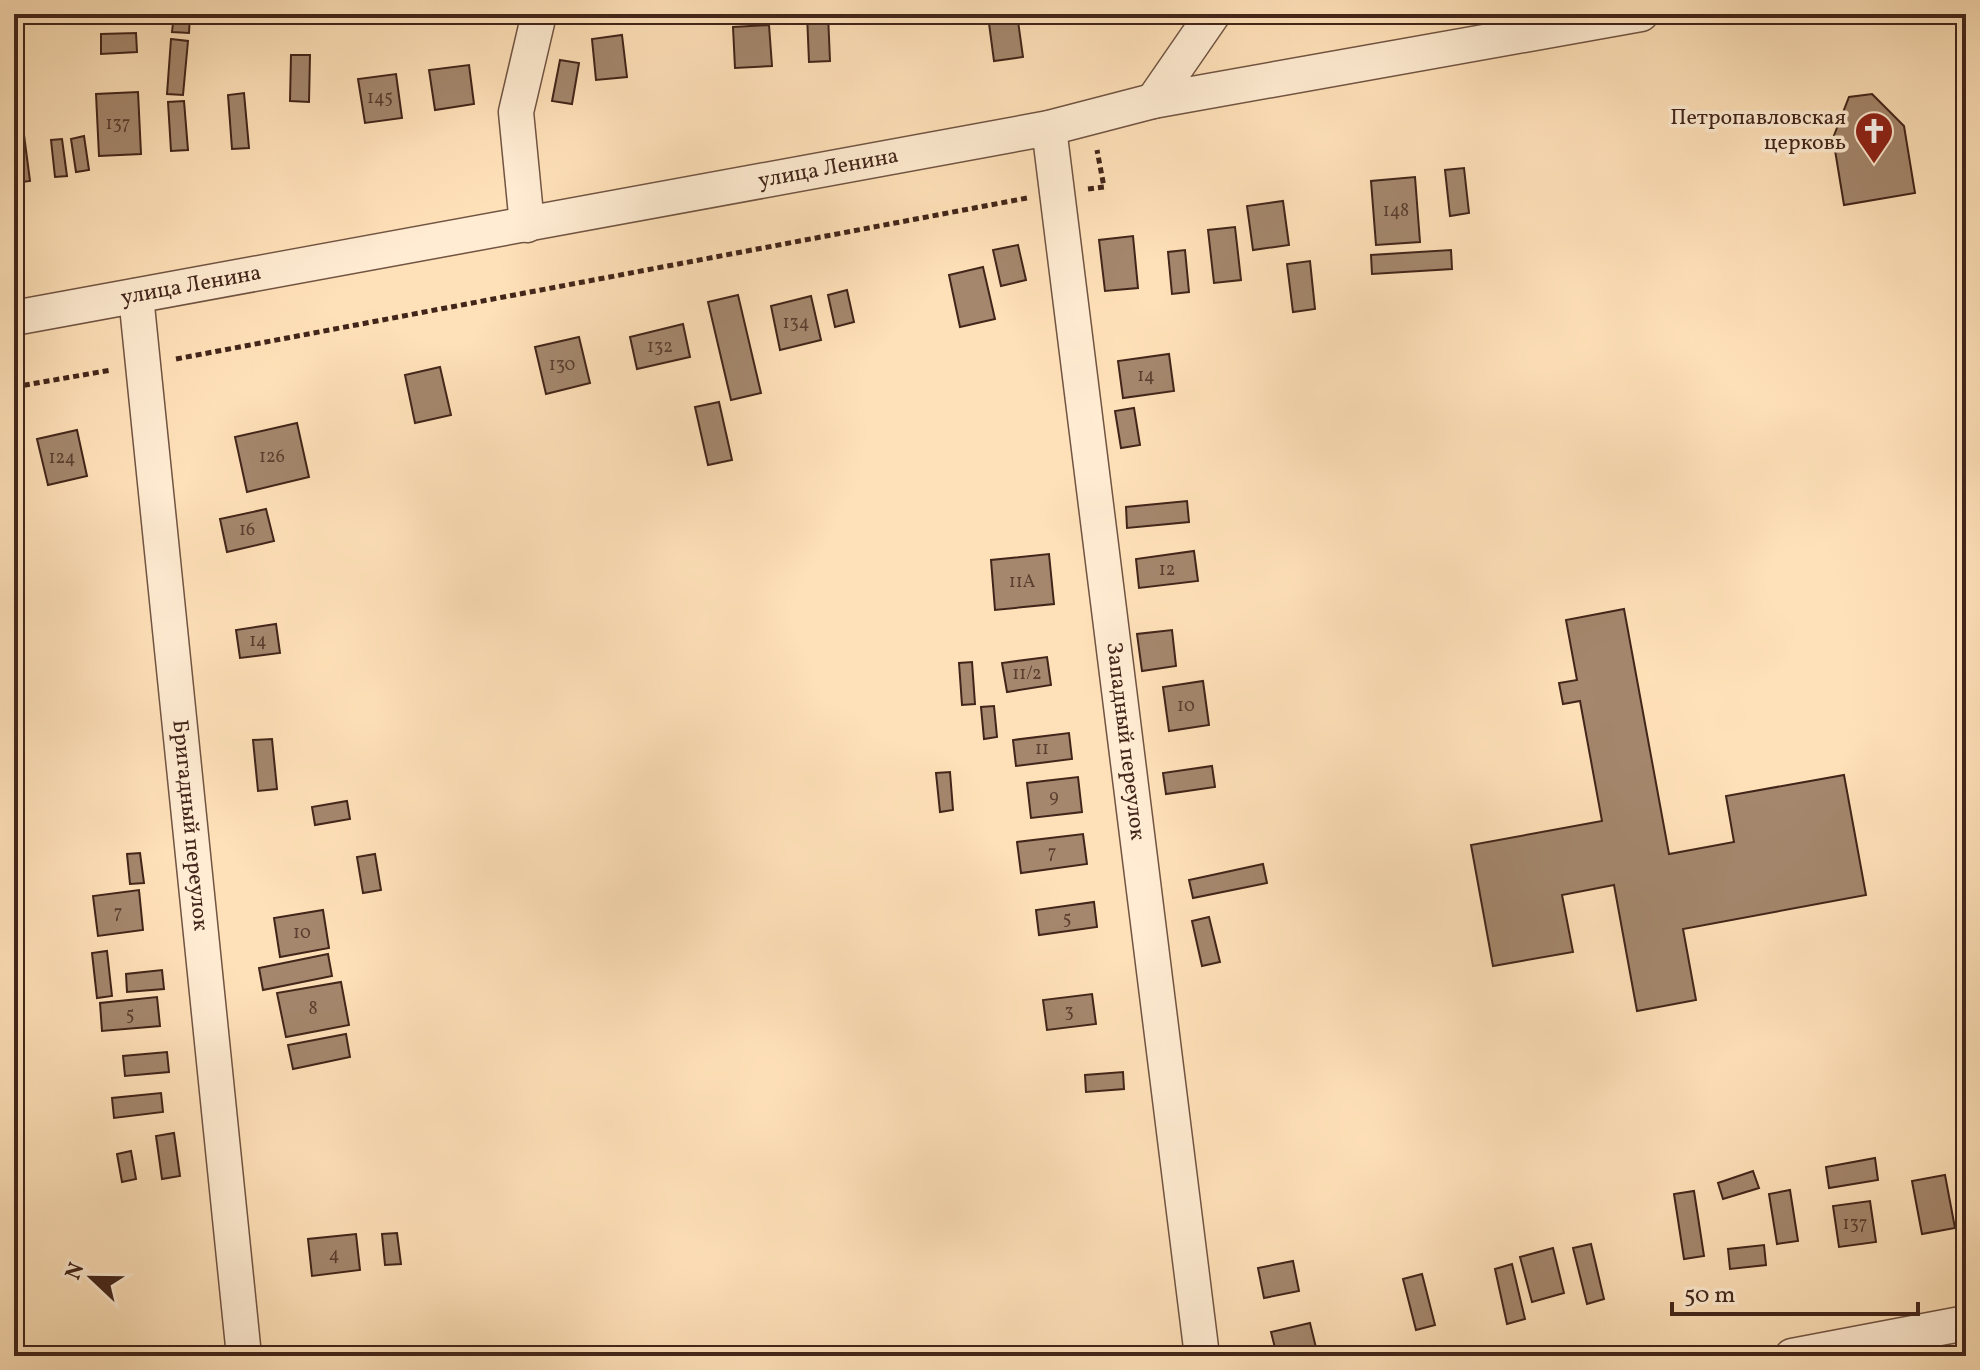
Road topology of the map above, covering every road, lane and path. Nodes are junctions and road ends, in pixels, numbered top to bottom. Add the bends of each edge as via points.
1 (539, 14) edge
2 (1213, 14) edge
3 (1641, 14) edge
4 (1153, 101) junction
5 (1049, 128) junction
6 (1095, 137) dead end
7 (1057, 192) junction
8 (527, 225) junction
9 (136, 296) junction
10 (14, 318) edge
11 (143, 365) junction
12 (14, 387) edge
13 (1966, 1323) edge
14 (244, 1356) edge
15 (1202, 1356) edge
16 (1792, 1356) edge

1 - 8 street via 516,112
2 - 4 street
3 - 4 street, улица Ленина
4 - 5 street, улица Ленина
5 - 7 street, Западный переулок
5 - 8 street, улица Ленина
6 - 7 path via 1104,187
7 - 11 path
7 - 15 street, Западный переулок
8 - 9 street, улица Ленина
9 - 10 street, улица Ленина
9 - 11 street, Бригадный переулок
11 - 12 path
11 - 14 street, Бригадный переулок
13 - 16 street

